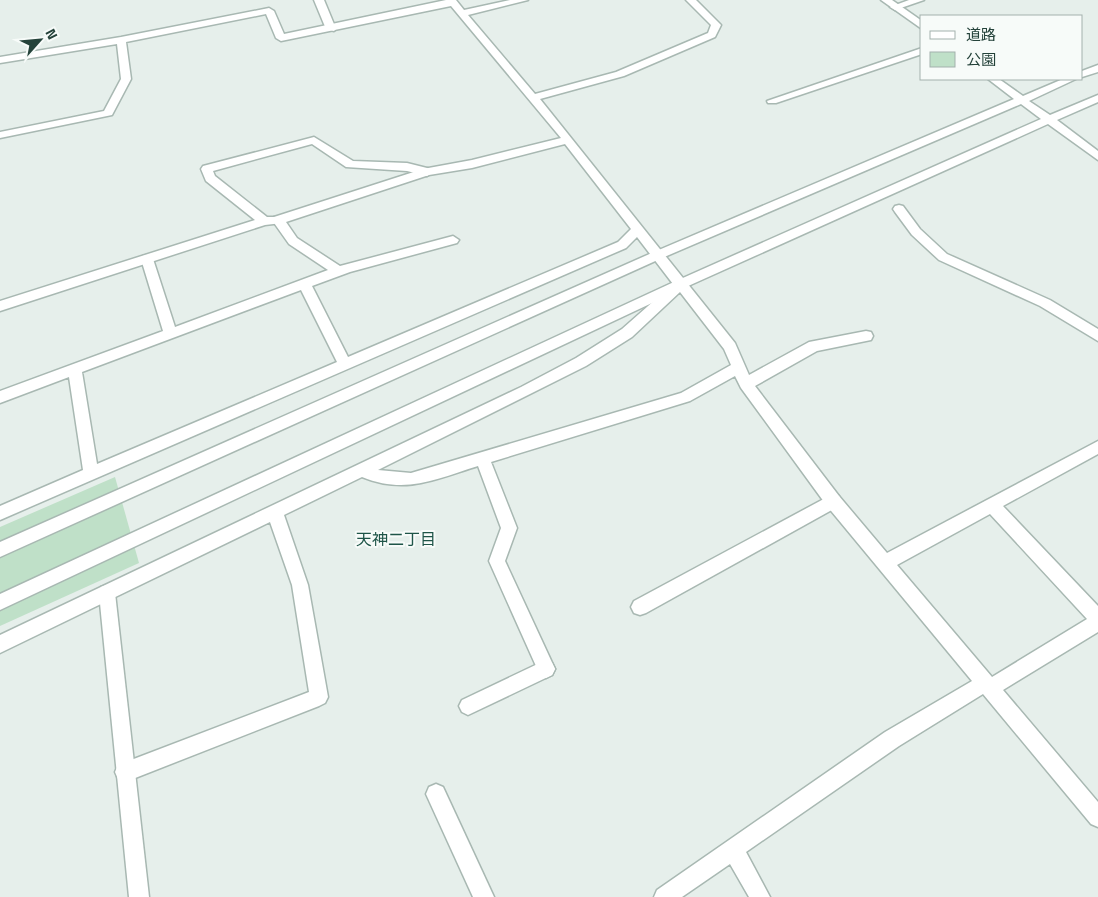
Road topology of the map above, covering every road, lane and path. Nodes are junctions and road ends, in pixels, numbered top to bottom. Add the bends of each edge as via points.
1 (319, 0) edge
2 (523, 0) edge
3 (691, 0) edge
4 (886, 0) edge
5 (919, 0) edge
6 (452, 1) edge
7 (896, 7) junction
8 (462, 13) junction
9 (920, 25) edge
10 (331, 29) junction
11 (122, 40) junction
12 (920, 52) edge
13 (0, 60) edge
14 (1098, 68) edge
15 (1083, 74) edge
16 (995, 80) edge
17 (1068, 80) edge
18 (532, 98) junction
19 (1020, 98) junction
20 (1098, 98) edge
21 (772, 101) dead end
22 (1050, 120) junction
23 (0, 135) edge
24 (568, 140) junction
25 (1098, 156) edge
26 (427, 172) junction
27 (899, 209) dead end
28 (278, 220) junction
29 (264, 221) junction
30 (638, 229) junction
31 (454, 240) dead end
32 (658, 255) junction
33 (147, 259) junction
34 (338, 271) junction
35 (305, 284) junction
36 (681, 284) junction
37 (0, 306) edge
38 (171, 335) junction
39 (866, 336) dead end
40 (1098, 336) edge
41 (345, 364) junction
42 (738, 368) junction
43 (75, 370) junction
44 (746, 384) junction
45 (0, 397) edge
46 (1098, 447) edge
47 (483, 460) junction
48 (362, 470) junction
49 (91, 474) junction
50 (833, 500) junction
51 (992, 505) junction
52 (275, 512) junction
53 (0, 513) edge
54 (0, 550) edge
55 (884, 563) junction
56 (107, 592) junction
57 (0, 602) edge
58 (640, 607) dead end
59 (1098, 618) edge
60 (1098, 622) edge
61 (0, 644) edge
62 (988, 686) junction
63 (468, 706) dead end
64 (125, 772) junction
65 (436, 794) dead end
66 (1098, 818) edge
67 (732, 848) junction
68 (139, 897) edge
69 (484, 897) edge
70 (664, 897) edge
71 (760, 897) edge

1 - 10 street
2 - 8 street
3 - 18 street via 716,25 712,35 620,74
4 - 7 street
5 - 7 street
6 - 8 street
6 - 10 street
7 - 9 street
8 - 18 street
10 - 11 street via 281,38 268,11
11 - 13 street
11 - 23 street via 126,79 108,113
12 - 21 street
14 - 15 street
16 - 19 street
17 - 19 street
18 - 24 street
19 - 22 street
19 - 32 street
20 - 22 street
22 - 25 street
22 - 36 street
24 - 26 street
24 - 30 street
26 - 28 street
26 - 29 street via 406,167 350,164 314,140 207,169 210,178
27 - 40 street via 916,232 943,257 1045,303
28 - 29 street
28 - 34 street via 293,241
29 - 33 street
30 - 32 street
30 - 41 street via 622,245
31 - 34 street
32 - 36 street
32 - 54 street
33 - 37 street
33 - 38 street
34 - 35 street
35 - 38 street
35 - 41 street
36 - 42 street via 730,347
36 - 48 street via 627,333 581,362
36 - 57 street
38 - 43 street
39 - 44 street via 814,346
41 - 49 street
42 - 44 street
42 - 47 street via 685,397
43 - 45 street
43 - 49 street
44 - 50 street
46 - 51 street
47 - 48 street via 411,480 379,477
47 - 63 street via 509,528 498,561 546,669
48 - 52 street
49 - 53 street
50 - 55 street
50 - 58 street
51 - 55 street
51 - 59 street
52 - 56 street
52 - 64 street via 300,586 319,697
55 - 62 street
56 - 61 street
56 - 64 street
60 - 62 street
62 - 66 street
62 - 67 street via 892,739
64 - 68 street
65 - 69 street
67 - 70 street
67 - 71 street

